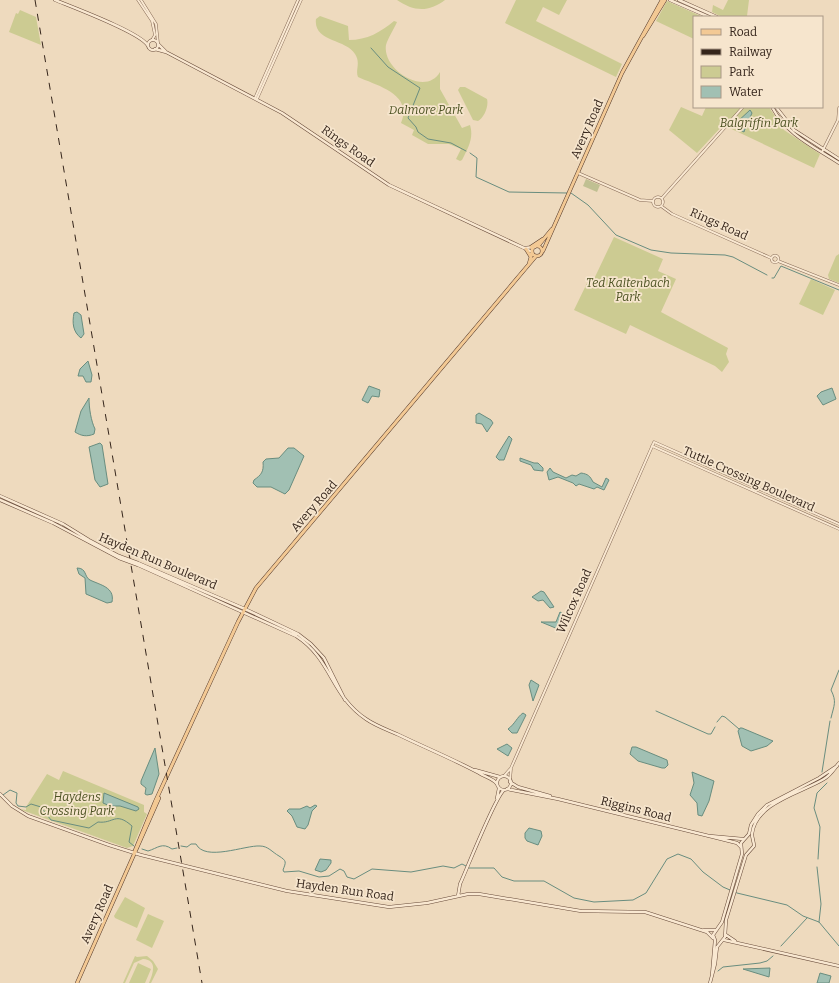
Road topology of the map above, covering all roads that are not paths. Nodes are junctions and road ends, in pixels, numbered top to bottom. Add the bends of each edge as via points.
1 (55, 0) edge
2 (139, 0) edge
3 (300, 0) edge
4 (662, 0) edge
5 (665, 0) edge
6 (670, 0) edge
7 (679, 0) edge
8 (707, 16) edge
9 (715, 16) edge
10 (136, 36) junction
11 (642, 37) junction
12 (151, 40) junction
13 (158, 44) junction
14 (148, 46) junction
15 (155, 49) junction
16 (166, 52) junction
17 (256, 99) junction
18 (742, 108) edge
19 (773, 108) edge
20 (777, 108) edge
21 (839, 108) edge
22 (823, 151) junction
23 (839, 158) edge
24 (839, 163) edge
25 (577, 173) junction
26 (662, 198) junction
27 (653, 201) junction
28 (661, 206) junction
29 (552, 229) junction
30 (545, 238) junction
31 (534, 247) junction
32 (525, 248) junction
33 (542, 251) junction
34 (532, 252) junction
35 (536, 256) junction
36 (531, 257) junction
37 (772, 258) junction
38 (778, 261) junction
39 (529, 264) junction
40 (839, 285) edge
41 (654, 442) joint
42 (652, 446) junction
43 (0, 496) edge
44 (0, 500) edge
45 (839, 524) edge
46 (839, 529) edge
47 (119, 557) junction
48 (244, 610) junction
49 (838, 764) edge
50 (511, 768) junction
51 (475, 770) junction
52 (502, 777) junction
53 (510, 781) junction
54 (497, 784) junction
55 (499, 788) junction
56 (506, 789) junction
57 (0, 794) edge
58 (558, 799) junction
59 (495, 804) junction
60 (709, 836) junction
61 (744, 839) junction
62 (753, 841) junction
63 (741, 848) junction
64 (750, 851) junction
65 (134, 853) junction
66 (458, 896) junction
67 (731, 897) junction
68 (700, 930) junction
69 (717, 930) junction
70 (725, 933) junction
71 (714, 939) junction
72 (722, 941) junction
73 (735, 942) junction
74 (839, 966) edge
75 (712, 975) junction
76 (77, 983) edge
77 (710, 983) edge

1 - 10 main road
2 - 12 street via 154,25 155,35
2 - 13 street via 156,24
3 - 17 street
4 - 11 main road, Avery Road
5 - 11 main road, Avery Road
6 - 8 main road
7 - 9 main road
10 - 12 main road
10 - 14 main road
11 - 25 main road, Avery Road via 622,73
12 - 13 main road, Rings Road
12 - 14 main road
13 - 15 main road
13 - 16 main road, Rings Road
14 - 15 main road, Rings Road
15 - 16 main road, Rings Road
16 - 17 main road, Rings Road
17 - 32 main road, Rings Road via 297,121 389,185
18 - 26 street
19 - 22 main road via 788,130
20 - 22 main road via 794,130
21 - 22 street via 838,120
22 - 23 main road
22 - 24 main road
25 - 27 street via 640,200
25 - 29 main road, Avery Road
26 - 27 street via 657,196
26 - 28 street
27 - 28 street via 655,206
28 - 37 street, Rings Road via 672,214
29 - 30 main road, Avery Road
29 - 33 main road, Avery Road
30 - 31 main road
30 - 31 main road, Avery Road
31 - 32 main road
31 - 33 main road
31 - 34 main road, Avery Road
32 - 34 main road, Rings Road
32 - 36 main road
33 - 35 main road, Avery Road via 541,255
34 - 35 main road
34 - 36 main road, Avery Road
35 - 39 main road, Avery Road
36 - 39 main road, Avery Road
37 - 38 street via 776,256
37 - 38 street via 774,263
38 - 40 street
39 - 48 main road, Avery Road via 260,583
41 - 42 street, Wilcox Road
41 - 45 street, Tuttle Crossing Boulevard
42 - 46 street, Tuttle Crossing Boulevard
42 - 50 street, Wilcox Road
43 - 47 main road, Hayden Run Boulevard via 63,524
44 - 47 main road, Hayden Run Boulevard via 53,523
47 - 48 main road, Hayden Run Boulevard, bridge
48 - 51 main road via 288,629 311,644 324,658 345,700 360,715
48 - 65 main road, Avery Road
49 - 61 main road via 819,778 767,805 754,819 749,834
49 - 62 main road via 825,779 767,809 754,828
50 - 52 street, Wilcox Road
50 - 53 street, Wilcox Road
51 - 52 main road
51 - 54 main road
52 - 53 main road, Riggins Road
52 - 54 main road
53 - 56 main road
53 - 58 main road, Riggins Road via 518,787
54 - 55 main road
55 - 56 main road, Riggins Road
55 - 59 main road
56 - 58 main road, Riggins Road
56 - 59 main road via 500,793
57 - 65 main road, Hayden Run Road via 12,806 28,816
58 - 60 main road, Riggins Road
59 - 66 main road
60 - 61 main road, Riggins Road
60 - 63 main road, Riggins Road via 737,843
61 - 62 main road
61 - 63 main road
62 - 64 main road via 754,846
63 - 64 main road
63 - 67 main road via 742,854
64 - 67 main road via 746,855
65 - 66 main road, Hayden Run Road via 287,891 381,906 404,906
65 - 76 main road, Avery Road
66 - 68 main road, Hayden Run Road via 482,894 581,911 645,912
67 - 69 main road
67 - 70 main road
68 - 69 main road, Hayden Run Road
68 - 71 main road, Hayden Run Road via 709,933
69 - 70 main road
69 - 71 main road via 713,933
70 - 72 main road
70 - 73 main road
71 - 72 main road, Hayden Run Road
71 - 75 main road
72 - 73 main road
72 - 75 main road
73 - 74 main road
75 - 77 main road

